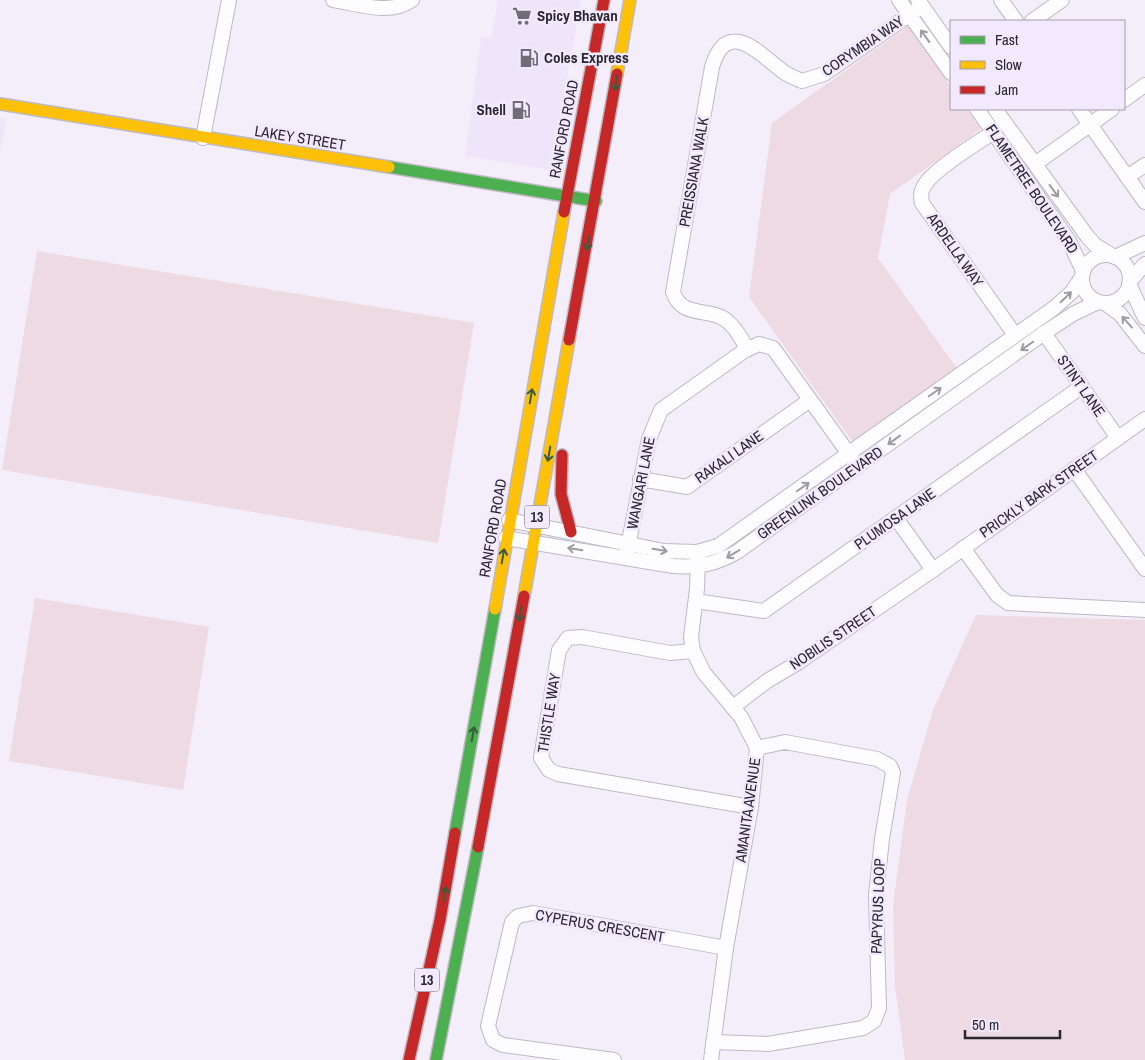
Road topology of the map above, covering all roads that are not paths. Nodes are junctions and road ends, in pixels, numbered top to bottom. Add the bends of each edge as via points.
1 (229, 0) edge
2 (333, 0) edge
3 (412, 0) edge
4 (604, 0) edge
5 (630, 0) edge
6 (899, 0) edge
7 (1001, 0) edge
8 (1062, 0) edge
9 (920, 3) edge
10 (910, 15) junction
11 (1015, 20) edge
12 (1033, 20) edge
13 (950, 45) edge
14 (950, 72) edge
15 (802, 81) joint
16 (1145, 85) edge
17 (1125, 99) edge
18 (0, 104) edge
19 (978, 110) edge
20 (996, 110) edge
21 (1080, 110) edge
22 (1111, 110) edge
23 (1090, 125) junction
24 (994, 132) junction
25 (203, 138) junction
26 (1035, 164) junction
27 (1145, 165) edge
28 (1127, 177) junction
29 (567, 196) junction
30 (596, 201) junction
31 (1145, 202) edge
32 (1145, 243) edge
33 (1114, 257) junction
34 (1145, 264) edge
35 (1082, 274) junction
36 (1130, 282) junction
37 (1101, 303) junction
38 (1145, 318) edge
39 (1044, 333) junction
40 (1015, 336) junction
41 (1145, 346) edge
42 (753, 347) junction
43 (1081, 387) junction
44 (810, 400) junction
45 (556, 417) junction
46 (1145, 419) edge
47 (1118, 438) junction
48 (849, 454) junction
49 (858, 466) junction
50 (1074, 469) junction
51 (640, 479) junction
52 (896, 518) junction
53 (509, 520) junction
54 (536, 525) junction
55 (571, 532) junction
56 (506, 538) junction
57 (533, 542) junction
58 (963, 548) junction
59 (627, 551) junction
60 (697, 552) junction
61 (698, 567) junction
62 (1145, 569) edge
63 (933, 570) junction
64 (696, 600) junction
65 (1145, 610) edge
66 (693, 651) junction
67 (733, 707) junction
68 (757, 748) junction
69 (751, 807) junction
70 (477, 857) junction
71 (436, 942) junction
72 (726, 948) junction
73 (713, 1042) junction
74 (710, 1059) edge
75 (409, 1060) edge
76 (436, 1060) edge
77 (614, 1060) edge

1 - 25 street
2 - 3 street via 387,9 403,6
4 - 29 main road, RANFORD ROAD / 13
5 -> 30 main road, 13
6 - 10 street
7 - 11 street
8 - 12 street
9 - 10 street, CORYMBIA WAY
9 - 13 street
14 -> 10 street
10 - 15 street, CORYMBIA WAY via 824,74
15 - 42 street, PREISSIANA WALK via 782,71 751,45 738,42 726,45 717,54 712,67 673,292 682,307 725,320
16 - 17 street
18 - 25 main road, LAKEY STREET
19 - 24 street, FLAMETREE BOULEVARD
20 - 26 street, FLAMETREE BOULEVARD
21 - 23 street
22 - 23 street
23 - 26 street
23 - 28 street
24 - 35 street, FLAMETREE BOULEVARD via 1069,241
24 - 40 street, ARDELLA WAY via 933,175 920,195 922,203
25 - 29 main road, LAKEY STREET
26 -> 33 street, FLAMETREE BOULEVARD via 1087,236
27 - 28 street
28 - 31 street
29 - 30 main road, LAKEY STREET
53 -> 29 main road, RANFORD ROAD / 13
30 -> 45 main road, 13
32 - 33 street, GREENLINK BOULEVARD
33 - 35 street, GREENLINK BOULEVARD via 1098,256 1086,265
33 - 36 street via 1126,267
34 - 36 street, GREENLINK BOULEVARD
35 - 37 street via 1086,292
40 -> 35 street, GREENLINK BOULEVARD via 1072,292
36 - 37 street, GREENLINK BOULEVARD via 1123,297
36 - 38 street
37 - 39 street, GREENLINK BOULEVARD via 1073,314
41 -> 37 street via 1120,314
39 - 43 street, STINT LANE
39 -> 49 street, GREENLINK BOULEVARD
48 -> 40 street, GREENLINK BOULEVARD
42 - 44 street, PREISSIANA WALK via 773,348
42 - 51 street, WANGARI LANE via 661,410 649,439
43 - 47 street, STINT LANE
43 - 52 street, PLUMOSA LANE
44 - 48 street, PREISSIANA WALK
44 - 51 street, RAKALI LANE via 687,487
45 -> 54 main road, 13
45 - 55 main road via 562,454 558,476 561,500
46 - 47 street, PRICKLY BARK STREET
47 - 50 street, PRICKLY BARK STREET
48 - 49 street, PREISSIANA WALK
60 -> 48 street, GREENLINK BOULEVARD via 731,538
49 -> 61 street, GREENLINK BOULEVARD via 737,552 718,562
50 - 58 street, PRICKLY BARK STREET
50 - 62 street
51 - 59 street, WANGARI LANE
52 - 63 street
52 - 64 street, PLUMOSA LANE via 764,611
53 - 54 street, GREENLINK BOULEVARD
53 - 56 main road, RANFORD ROAD / 13
54 - 55 street, GREENLINK BOULEVARD
54 - 57 main road, 13
55 - 59 street, GREENLINK BOULEVARD
56 - 57 street, GREENLINK BOULEVARD
71 -> 56 main road, RANFORD ROAD / 13
59 -> 57 street, GREENLINK BOULEVARD
57 -> 70 main road, 13
58 - 63 street, PRICKLY BARK STREET
58 - 65 street via 997,595 1008,603
59 -> 60 street, GREENLINK BOULEVARD
59 - 61 street, GREENLINK BOULEVARD via 673,566
60 - 61 street, AMANITA AVENUE
61 - 64 street, AMANITA AVENUE
63 - 67 street, NOBILIS STREET
64 - 66 street, AMANITA AVENUE via 691,637
66 - 67 street, AMANITA AVENUE via 704,673
66 - 69 street, THISTLE WAY via 670,653 582,637 568,638 559,650 541,750 543,764 549,770 567,776
67 - 68 street, AMANITA AVENUE
68 - 69 street, AMANITA AVENUE
68 - 73 street, PAPYRUS LOOP via 785,742 877,759 890,766 893,773 876,894 879,1008 874,1021 863,1028 768,1044
69 - 72 street, AMANITA AVENUE
70 - 71 main road via 464,874 457,920 450,936
70 - 76 main road, 13
71 - 75 main road, RANFORD ROAD / 13
72 - 73 street, AMANITA AVENUE
72 - 77 street, CYPERUS CRESCENT via 534,913 518,916 512,922 488,1026 494,1040 503,1045
73 - 74 street, AMANITA AVENUE

